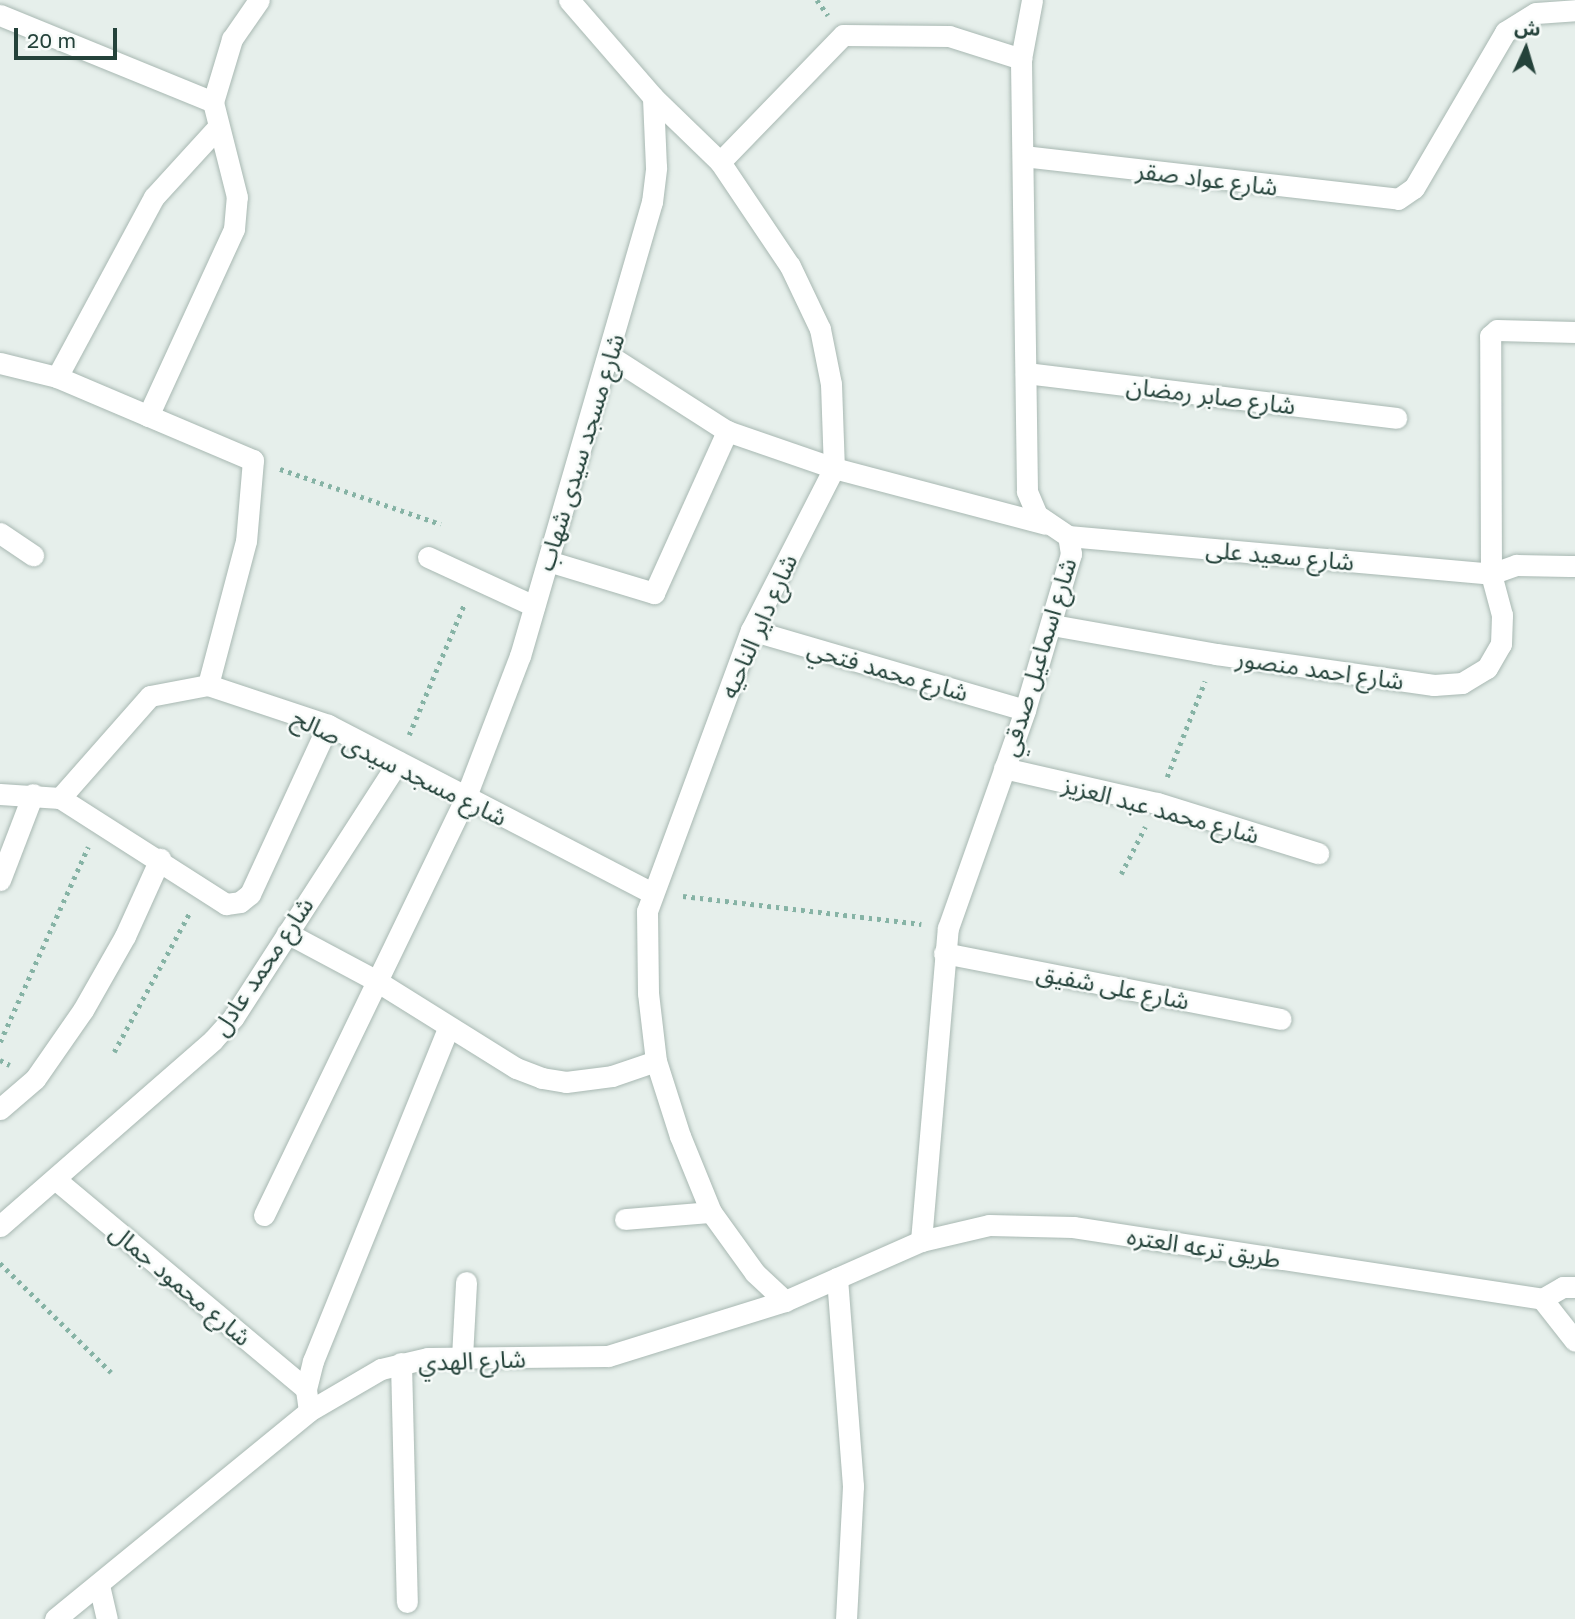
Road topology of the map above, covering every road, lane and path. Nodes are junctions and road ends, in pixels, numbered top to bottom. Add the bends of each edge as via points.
1 (259, 0) edge
2 (569, 0) edge
3 (1032, 0) edge
4 (1575, 10) edge
5 (0, 15) edge
6 (1021, 59) junction
7 (653, 97) junction
8 (213, 102) junction
9 (216, 129) junction
10 (1023, 156) junction
11 (720, 162) junction
12 (1575, 332) edge
13 (610, 356) junction
14 (0, 363) edge
15 (1026, 373) junction
16 (57, 377) junction
17 (148, 416) junction
18 (1396, 418) dead end
19 (727, 432) junction
20 (253, 460) junction
21 (834, 468) junction
22 (441, 524) dead end
23 (1046, 524) junction
24 (0, 533) edge
25 (1068, 536) junction
26 (33, 555) dead end
27 (428, 557) dead end
28 (548, 561) junction
29 (1575, 566) edge
30 (1491, 574) junction
31 (475, 578) junction
32 (534, 606) junction
33 (1052, 625) junction
34 (751, 630) junction
35 (1216, 654) junction
36 (208, 685) junction
37 (1025, 710) junction
38 (328, 725) junction
39 (398, 762) junction
40 (1004, 768) junction
41 (0, 793) edge
42 (33, 794) junction
43 (60, 798) junction
44 (465, 799) junction
45 (1157, 803) junction
46 (100, 820) junction
47 (1318, 853) dead end
48 (160, 859) junction
49 (1121, 874) dead end
50 (0, 880) edge
51 (203, 889) junction
52 (650, 892) junction
53 (948, 928) junction
54 (287, 933) junction
55 (944, 953) junction
56 (375, 980) junction
57 (1281, 1019) dead end
58 (448, 1029) junction
59 (0, 1042) edge
60 (114, 1052) dead end
61 (656, 1061) junction
62 (0, 1109) edge
63 (55, 1179) junction
64 (711, 1212) junction
65 (264, 1214) dead end
66 (625, 1219) dead end
67 (0, 1226) edge
68 (921, 1241) junction
69 (0, 1263) edge
70 (837, 1278) junction
71 (467, 1282) dead end
72 (1575, 1287) edge
73 (1542, 1299) junction
74 (785, 1301) junction
75 (1575, 1341) edge
76 (462, 1357) junction
77 (401, 1363) junction
78 (111, 1372) dead end
79 (306, 1389) junction
80 (309, 1411) junction
81 (99, 1585) junction
82 (407, 1602) dead end
83 (55, 1619) edge
84 (107, 1619) edge
85 (846, 1619) edge

1 - 8 street via 232,39
2 - 7 street, شارع داير الناحيه
3 - 6 street, شارع اسماعيل صدقي
4 - 10 street, شارع عواد صقر via 1536,13 1505,32 1414,188 1392,200
5 - 8 street
6 - 10 street, شارع اسماعيل صدقي
6 - 11 street via 949,36 843,35
7 - 11 street, شارع داير الناحيه
7 - 13 street, شارع مسجد سيدى شهاب via 655,185
8 - 9 street
9 - 16 street via 154,197
9 - 17 street via 237,197 234,229
10 - 15 street, شارع اسماعيل صدقي
11 - 21 street, شارع داير الناحيه via 790,267 820,329 832,395
12 - 30 street via 1497,330 1490,336
13 - 19 street
13 - 28 street, شارع مسجد سيدى شهاب
14 - 16 street
15 - 18 street, شارع صابر رمضان
15 - 23 street, شارع اسماعيل صدقي via 1027,491 1030,505
16 - 17 street
17 - 20 street
19 - 21 street
19 - 28 street via 654,593
20 - 22 path
20 - 36 street via 246,541
21 - 23 street
21 - 34 street, شارع داير الناحيه
23 - 25 street, شارع اسماعيل صدقي
24 - 26 street
25 - 30 street, شارع سعيد على
25 - 33 street, شارع اسماعيل صدقي via 1071,554
27 - 31 street
28 - 32 street, شارع مسجد سيدى شهاب
29 - 30 street, شارع سعيد على via 1516,565
30 - 35 street, شارع احمد منصور via 1502,615 1501,643 1487,668 1462,683 1434,684
31 - 32 street
31 - 39 path
32 - 44 street, شارع مسجد سيدى شهاب via 520,656
33 - 35 street, شارع احمد منصور
33 - 37 street, شارع اسماعيل صدقي
34 - 37 street, شارع محمد فتحي
34 - 52 street, شارع داير الناحيه
35 - 45 path
36 - 38 street, شارع مسجد سيدى صالح
36 - 43 street, شارع مسجد سيدى صالح via 150,696
37 - 40 street, شارع اسماعيل صدقي
38 - 39 street, شارع مسجد سيدى صالح
38 - 51 street via 250,894 240,902 226,904
39 - 44 street, شارع مسجد سيدى صالح
39 - 54 street, شارع محمد عادل
40 - 45 street, شارع محمد عبد العزيز
40 - 53 street, شارع اسماعيل صدقي
41 - 42 street
42 - 43 street
42 - 50 street
43 - 46 street
44 - 52 street, شارع مسجد سيدى صالح
44 - 56 street, شارع مسجد سيدى شهاب
45 - 47 street, شارع محمد عبد العزيز
45 - 49 path
46 - 48 street
46 - 59 path
48 - 51 street
48 - 62 street via 125,936 83,1010 35,1079
51 - 60 path
52 - 53 path
52 - 61 street, شارع داير الناحيه via 648,980
53 - 55 street, شارع اسماعيل صدقي
54 - 56 street
54 - 63 street, شارع محمد عادل via 214,1040
55 - 57 street, شارع على شفيق
55 - 68 street, شارع اسماعيل صدقي
56 - 58 street
56 - 65 street, شارع مسجد سيدى شهاب
58 - 61 street via 542,1078 566,1082 612,1076
58 - 79 street via 313,1361
61 - 64 street, شارع داير الناحيه
63 - 67 street, شارع محمد عادل
63 - 79 street, شارع محمود جمال
64 - 66 street
64 - 74 street, شارع داير الناحيه via 755,1273
68 - 70 street, طريق ترعه العتره
68 - 73 street, طريق ترعه العتره via 989,1225 1034,1223
69 - 78 path
70 - 74 street, شارع الهدي
70 - 85 street via 853,1486
71 - 76 street
72 - 73 street, طريق ترعه العتره via 1563,1287
73 - 75 street
74 - 76 street, شارع الهدي via 608,1356
76 - 77 street, شارع الهدي
77 - 80 street, شارع الهدي via 381,1369
77 - 82 street
79 - 80 street
80 - 81 street, شارع الهدي
81 - 83 street, شارع الهدي
81 - 84 street

